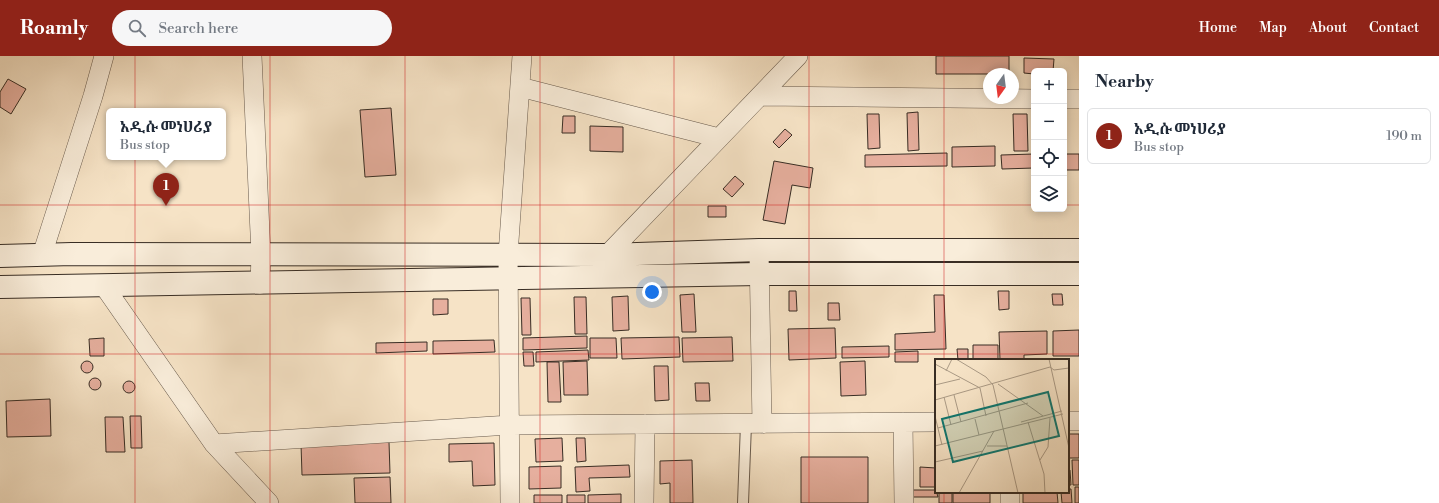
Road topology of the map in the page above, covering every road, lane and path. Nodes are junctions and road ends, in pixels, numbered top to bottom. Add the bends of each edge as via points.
1 (104, 56) edge
2 (252, 56) edge
3 (522, 56) edge
4 (798, 56) edge
5 (520, 87) junction
6 (760, 96) junction
7 (1031, 99) edge
8 (1067, 99) edge
9 (1079, 99) edge
10 (719, 138) junction
11 (759, 250) junction
12 (1079, 250) edge
13 (42, 255) junction
14 (261, 255) junction
15 (508, 255) junction
16 (607, 255) junction
17 (0, 256) edge
18 (760, 274) junction
19 (1079, 274) edge
20 (507, 277) junction
21 (260, 284) junction
22 (104, 286) junction
23 (0, 287) edge
24 (903, 422) junction
25 (935, 422) edge
26 (645, 424) junction
27 (754, 424) junction
28 (510, 426) junction
29 (214, 444) junction
30 (269, 503) edge
31 (510, 503) edge
32 (644, 503) edge
33 (743, 503) edge
34 (904, 503) edge

1 - 13 street
2 - 14 street
3 - 5 street
4 - 6 street
5 - 10 street
5 - 15 street
6 - 7 street
6 - 10 street
8 - 9 street
10 - 16 street
11 - 12 main road
11 - 16 main road
11 - 18 street
13 - 14 main road
13 - 17 main road
14 - 15 main road
14 - 21 street
15 - 16 main road
15 - 20 street
18 - 19 main road
18 - 20 main road
18 - 27 street
20 - 21 main road
20 - 28 street
21 - 22 main road
22 - 23 main road
22 - 29 street
24 - 25 street
24 - 27 street
24 - 34 street
26 - 27 street
26 - 28 street
26 - 32 street
27 - 33 lane
28 - 29 street
28 - 31 street
29 - 30 street

